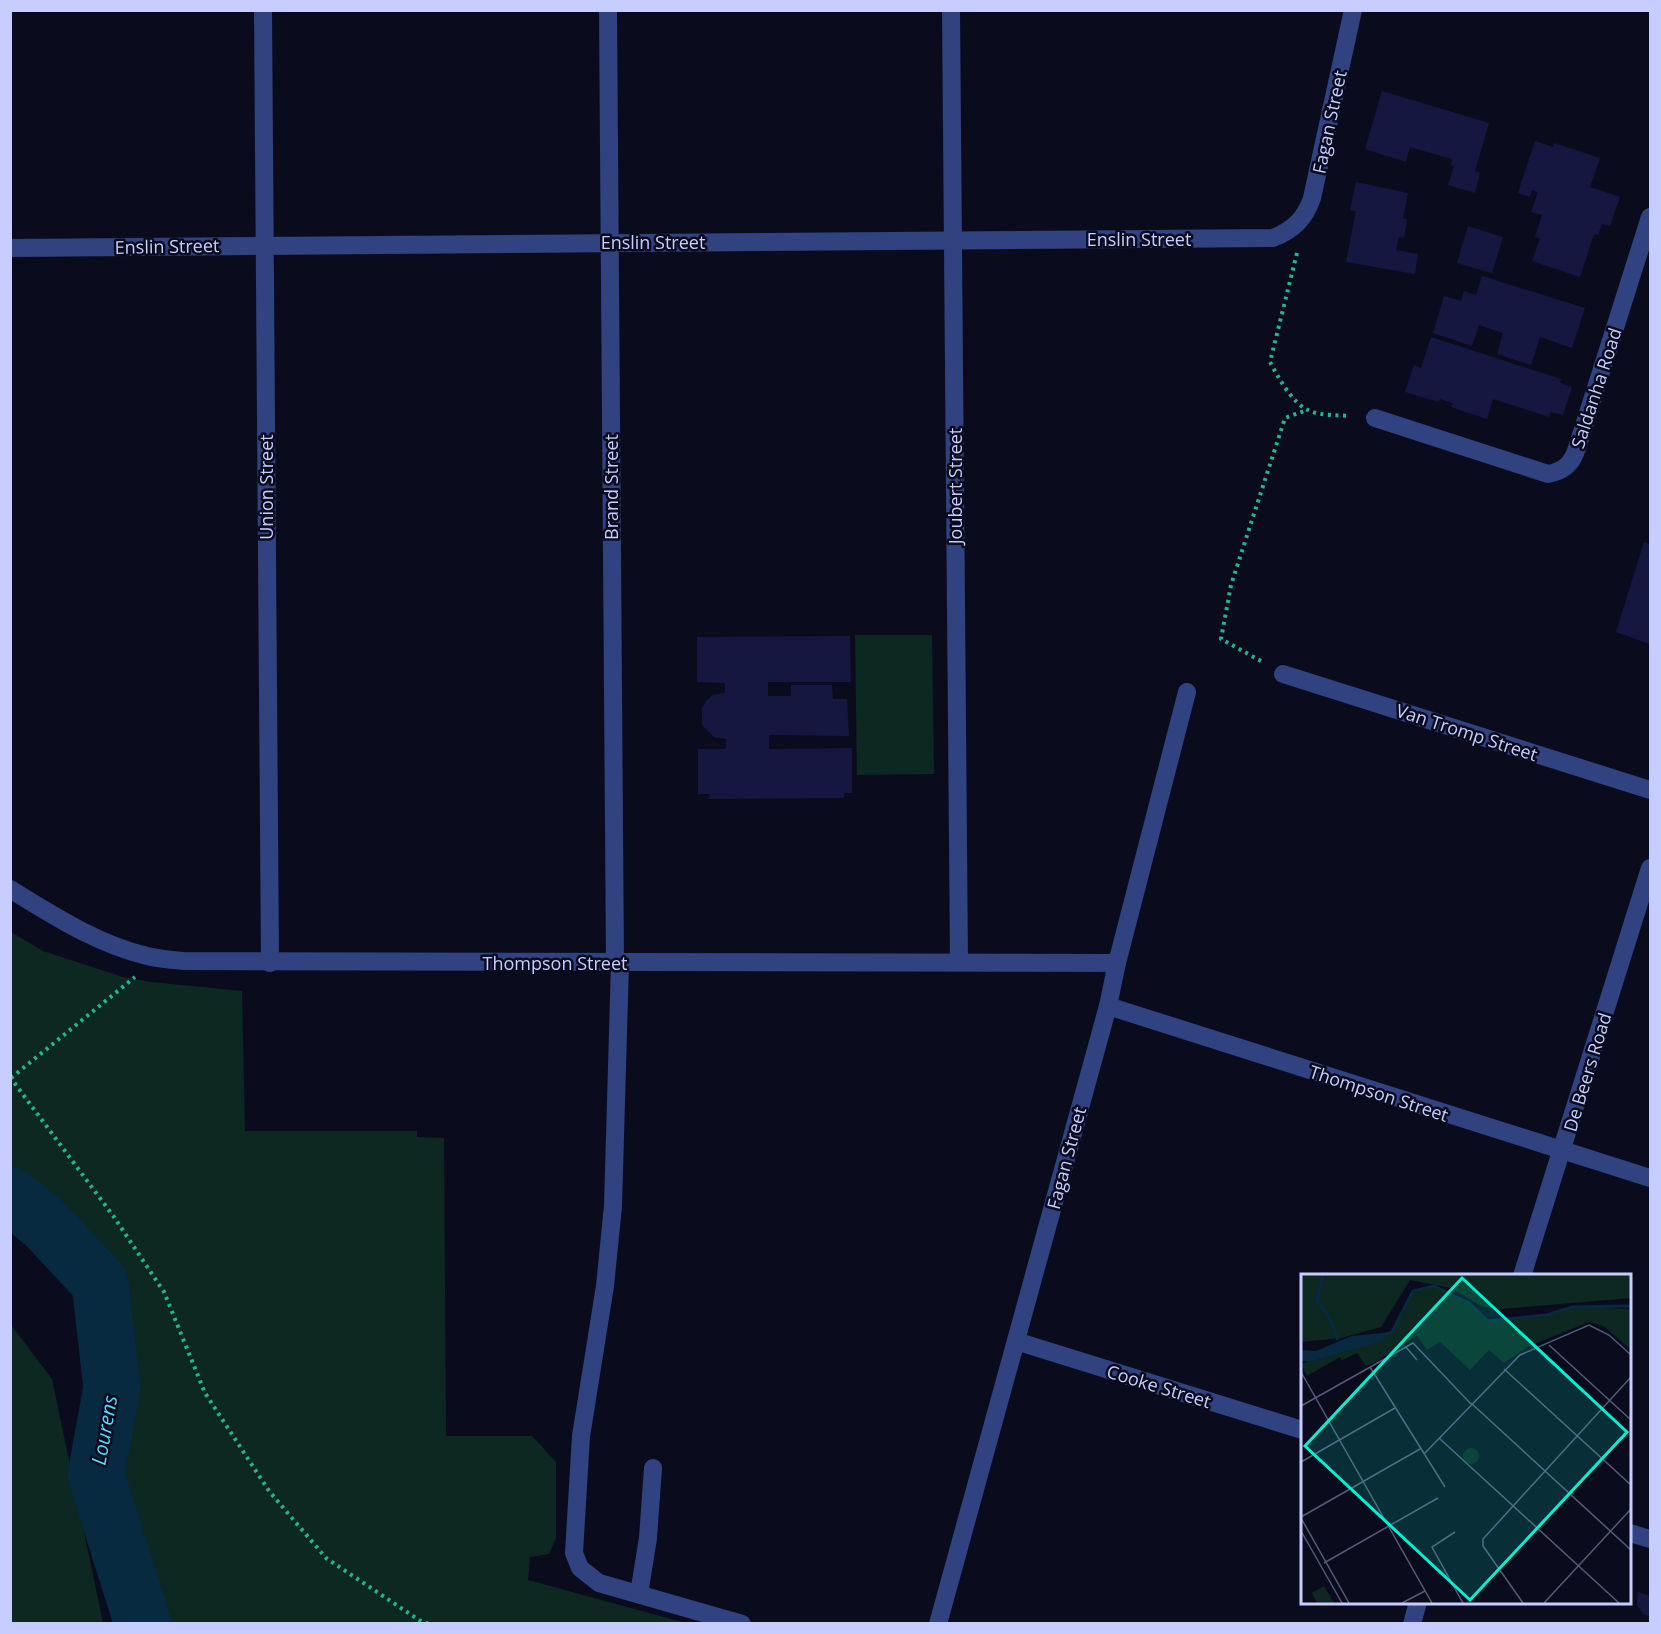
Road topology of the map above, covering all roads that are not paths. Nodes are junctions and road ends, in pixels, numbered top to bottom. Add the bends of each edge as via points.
1 (263, 10) edge
2 (608, 10) edge
3 (951, 10) edge
4 (1353, 10) edge
5 (1650, 217) edge
6 (1294, 228) joint
7 (953, 240) junction
8 (609, 242) junction
9 (264, 246) junction
10 (10, 248) edge
11 (1375, 418) road end
12 (1283, 674) road end
13 (1187, 692) dead end
14 (1650, 790) edge
15 (1650, 868) edge
16 (10, 889) edge
17 (959, 962) junction
18 (270, 963) junction
19 (618, 963) junction
20 (1117, 963) junction
21 (1108, 1006) junction
22 (1562, 1150) junction
23 (1650, 1178) edge
24 (1522, 1274) edge
25 (1016, 1341) junction
26 (1301, 1430) edge
27 (653, 1468) dead end
28 (1631, 1534) edge
29 (1650, 1539) edge
30 (639, 1594) junction
31 (1417, 1604) edge
32 (742, 1623) edge
33 (938, 1623) edge
34 (1412, 1623) edge

1 - 9 street, Union Street
2 - 8 street, Brand Street
3 - 7 street, Joubert Street
4 - 6 street, Fagan Street via 1312,198
5 - 11 street, Saldanha Road via 1574,458 1567,467 1548,474
6 - 7 street, Enslin Street via 1261,239
7 - 8 street, Enslin Street
7 - 17 street, Joubert Street
8 - 9 street, Enslin Street
8 - 19 street, Brand Street
9 - 10 street, Enslin Street
9 - 18 street, Union Street
12 - 14 street, Van Tromp Street
13 - 20 street, Fagan Street
15 - 22 street, De Beers Road
16 - 18 street, Thompson Street via 77,929 148,956
17 - 19 street, Thompson Street
17 - 20 street, Thompson Street
18 - 19 street, Thompson Street
19 - 30 street, Brand Street via 613,1206 605,1286 581,1436 574,1553 580,1568 599,1583
20 - 21 street, Fagan Street
21 - 22 street, Thompson Street
21 - 25 street, Fagan Street
22 - 23 street, Thompson Street
22 - 24 street, De Beers Road
25 - 26 street, Cooke Street
25 - 33 street, Fagan Street
27 - 30 street
28 - 29 street
30 - 32 street, Brand Street
31 - 34 street

